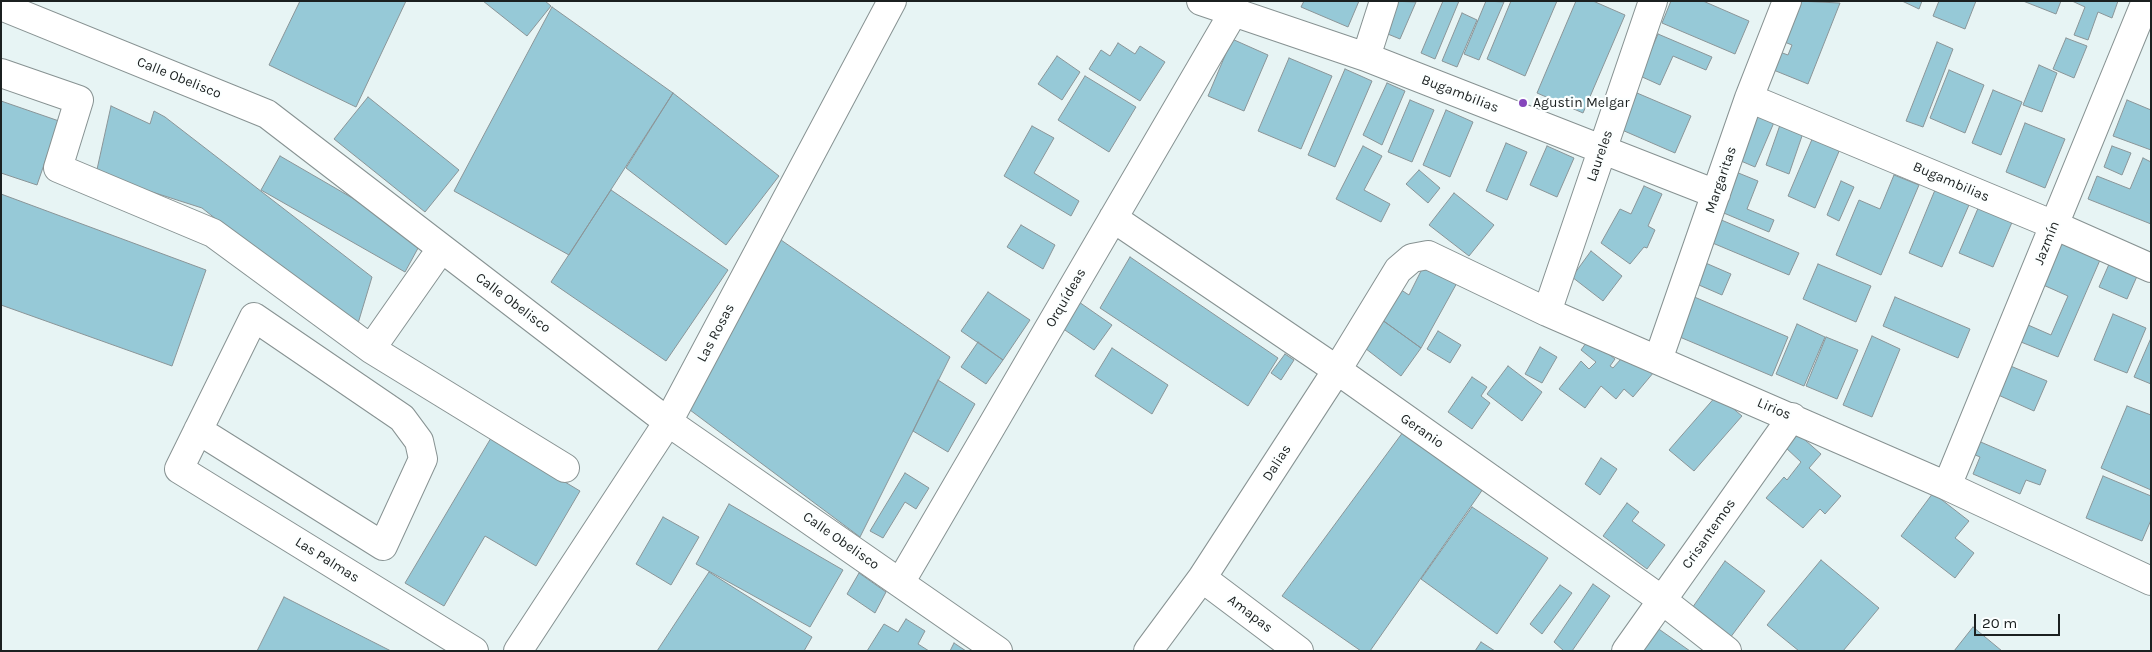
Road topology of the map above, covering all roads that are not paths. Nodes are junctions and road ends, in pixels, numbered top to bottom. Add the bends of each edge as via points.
1 (892, 1) edge
2 (1201, 1) edge
3 (1384, 1) edge
4 (1653, 1) edge
5 (1787, 1) edge
6 (2146, 1) edge
7 (1, 6) edge
8 (1233, 13) junction
9 (1366, 57) junction
10 (1, 72) edge
11 (1749, 98) junction
12 (1602, 150) junction
13 (1716, 194) junction
14 (1113, 218) junction
15 (2054, 225) junction
16 (441, 249) junction
17 (2151, 268) edge
18 (1398, 270) joint
19 (1547, 312) junction
20 (371, 350) junction
21 (1658, 360) junction
22 (1336, 370) junction
23 (1792, 417) junction
24 (668, 422) junction
25 (198, 430) junction
26 (565, 468) dead end
27 (1947, 486) junction
28 (1202, 578) junction
29 (2151, 581) edge
30 (900, 582) junction
31 (1662, 600) junction
32 (474, 651) edge
33 (518, 651) edge
34 (998, 651) edge
35 (1148, 651) edge
36 (1299, 651) edge
37 (1626, 651) edge
38 (1727, 651) edge

1 - 24 street, Las Rosas
2 - 8 street, Bugambilias
3 - 9 street
4 - 12 street, Laureles
5 - 11 street, Margaritas
6 - 15 street, Jazmín
7 - 16 street, Calle Obelisco via 268,114
8 - 9 street, Bugambilias
8 - 14 street, Orquídeas
9 - 12 street, Bugambilias
10 - 20 street via 79,100 58,168 212,233
11 - 13 street, Margaritas
11 - 15 street, Bugambilias
12 - 13 street, Bugambilias
12 - 19 street, Laureles
13 - 21 street, Margaritas
14 - 22 street, Geranio
14 - 30 street, Orquídeas
15 - 17 street, Bugambilias
15 - 27 street, Jazmín
16 - 20 street
16 - 24 street, Calle Obelisco
18 - 19 street, Lirios via 1412,258 1428,255
18 - 22 street, Dalias
19 - 21 street, Lirios
20 - 26 street
21 - 23 street, Lirios
22 - 28 street, Dalias
22 - 31 street, Geranio
23 - 27 street, Lirios
23 - 31 street, Crisantemos
24 - 30 street, Calle Obelisco
24 - 33 street, Las Rosas
25 - 25 street via 254,316 402,418 419,440 423,459 383,546
25 - 32 street, Las Palmas via 179,469
27 - 29 street, Lirios
28 - 35 street, Dalias
28 - 36 street, Amapas
30 - 34 street, Calle Obelisco
31 - 37 street, Crisantemos
31 - 38 street, Geranio

